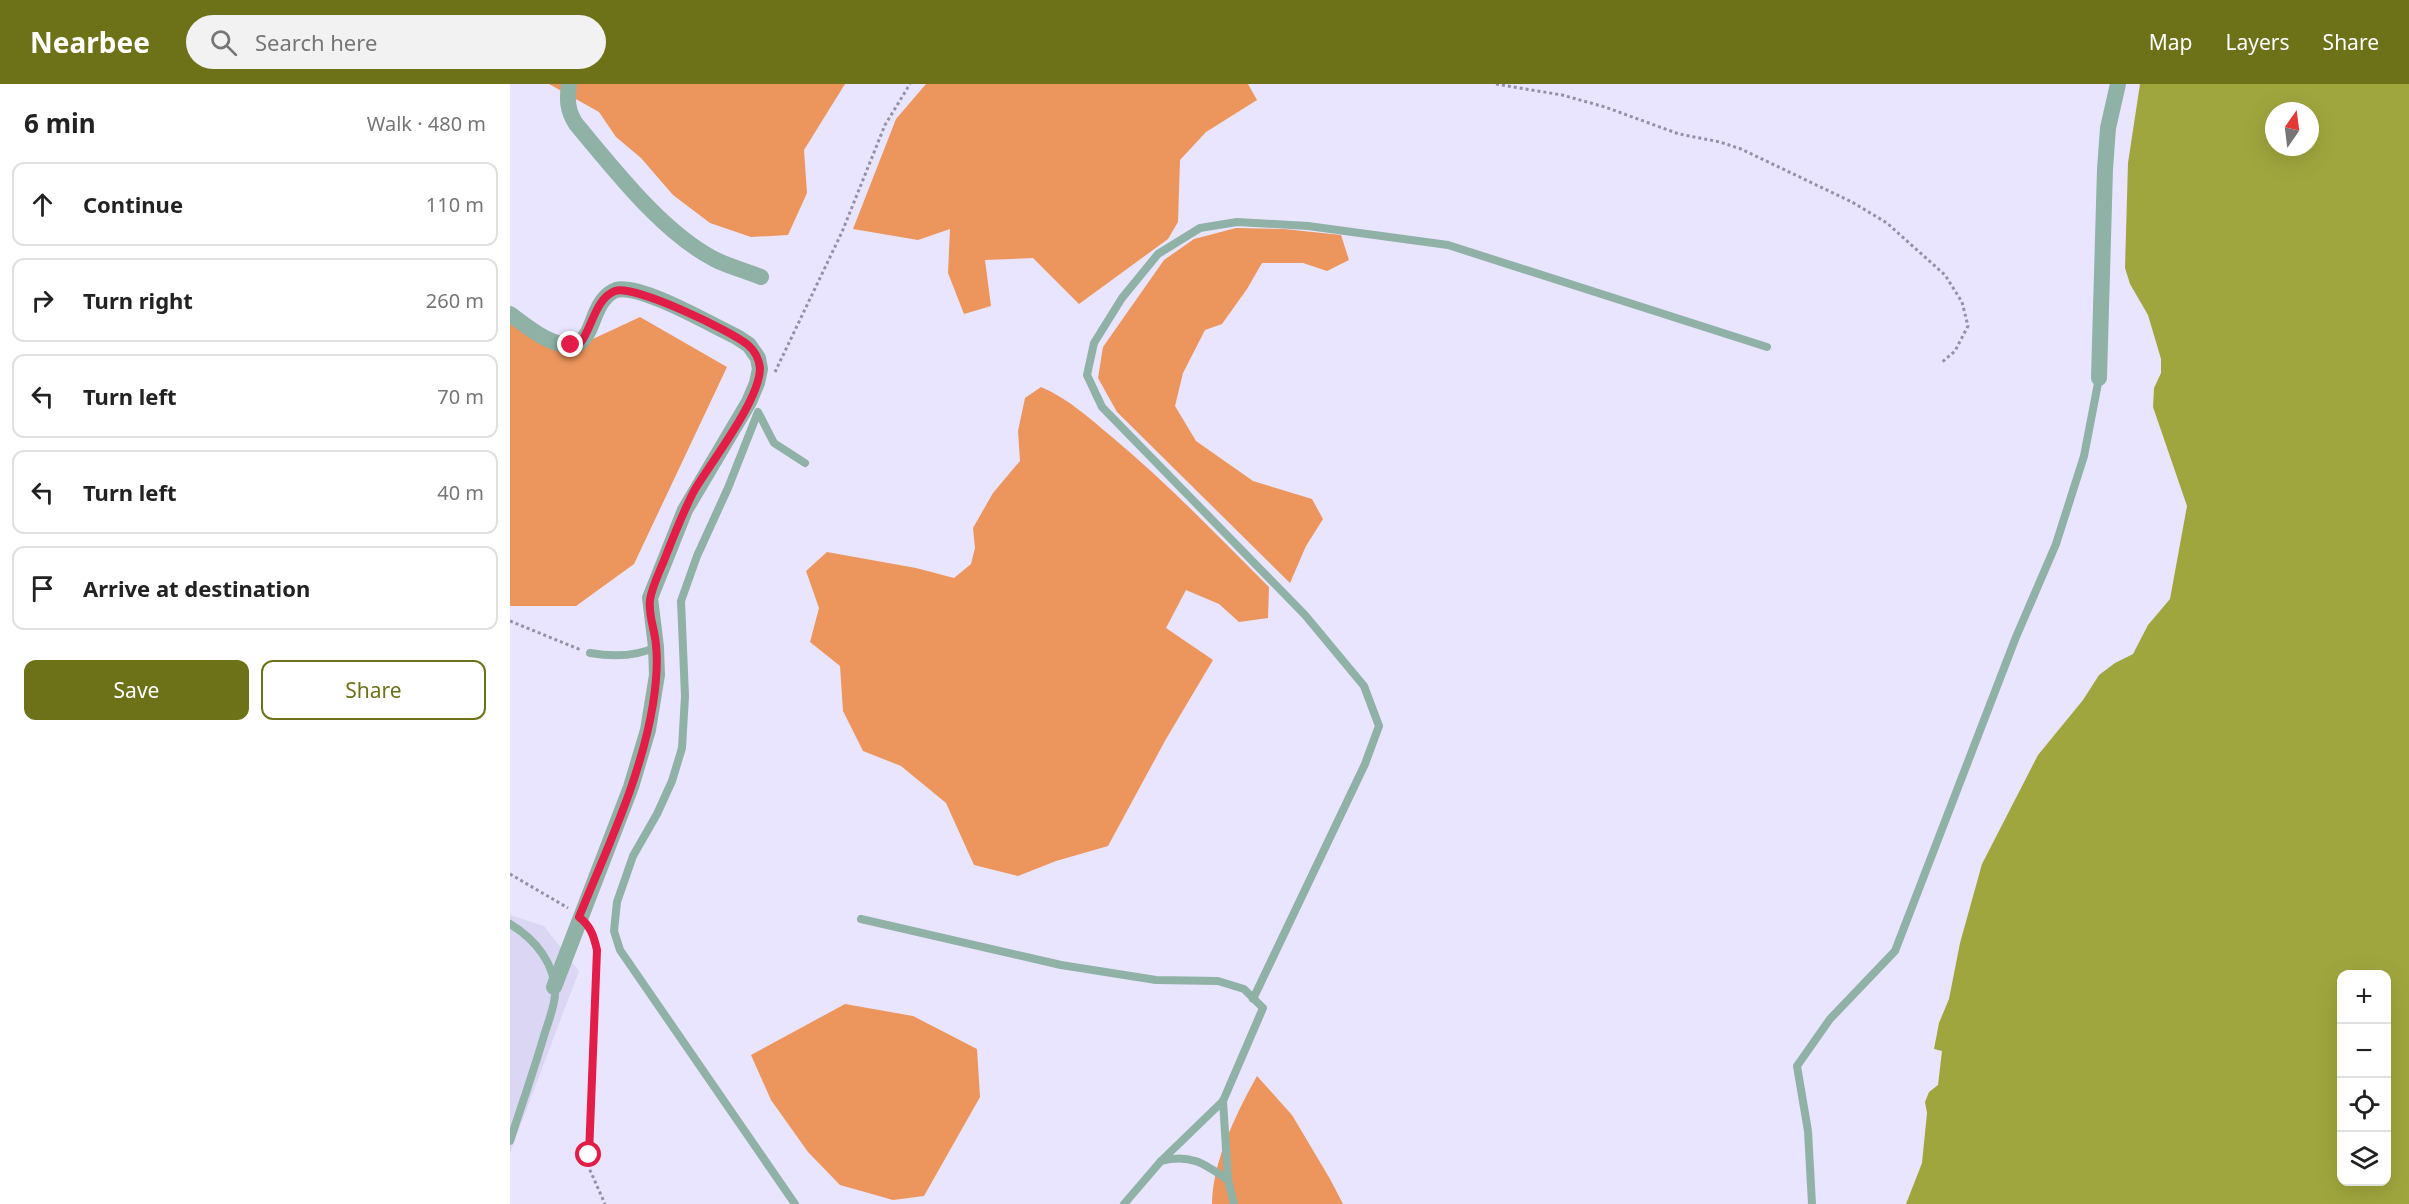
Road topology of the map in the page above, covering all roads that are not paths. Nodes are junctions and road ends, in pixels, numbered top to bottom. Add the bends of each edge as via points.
1 (570, 84) edge
2 (2118, 84) edge
3 (761, 277) dead end
4 (510, 314) edge
5 (1767, 347) dead end
6 (2098, 378) joint
7 (805, 463) dead end
8 (657, 647) junction
9 (590, 653) road end
10 (861, 919) dead end
11 (510, 924) edge
12 (554, 987) junction
13 (1253, 999) junction
14 (1222, 1101) junction
15 (510, 1141) edge
16 (1161, 1161) junction
17 (1228, 1180) junction
18 (795, 1204) edge
19 (1124, 1204) edge
20 (1234, 1204) edge
21 (1812, 1204) edge

1 - 3 street via 569,113 635,194 714,259
2 - 6 street via 2108,128 2105,169
4 - 8 street via 548,340 576,345 587,334 606,296 616,290 629,290 737,337 758,358 758,376 749,402 685,510 653,590 650,608
5 - 13 lane via 1448,245 1296,226 1237,222 1200,228 1158,254 1122,298 1095,343 1087,375 1102,407 1305,615 1364,686 1379,726 1365,764
6 - 21 lane via 2084,456 2056,544 1895,951 1830,1019 1797,1066 1808,1131
7 - 18 lane via 774,443 758,412 681,601 685,696 682,748 657,814 633,856 617,902 614,931 620,950
8 - 9 lane via 612,657
8 - 12 street via 648,730 631,787
10 - 13 lane via 1061,965 1156,980 1218,981 1244,989
11 - 12 lane via 533,940 545,957
12 - 15 lane via 549,1019
13 - 14 lane via 1263,1008
14 - 16 lane
14 - 17 lane
16 - 17 lane via 1176,1157 1195,1160
16 - 19 lane
17 - 20 lane

